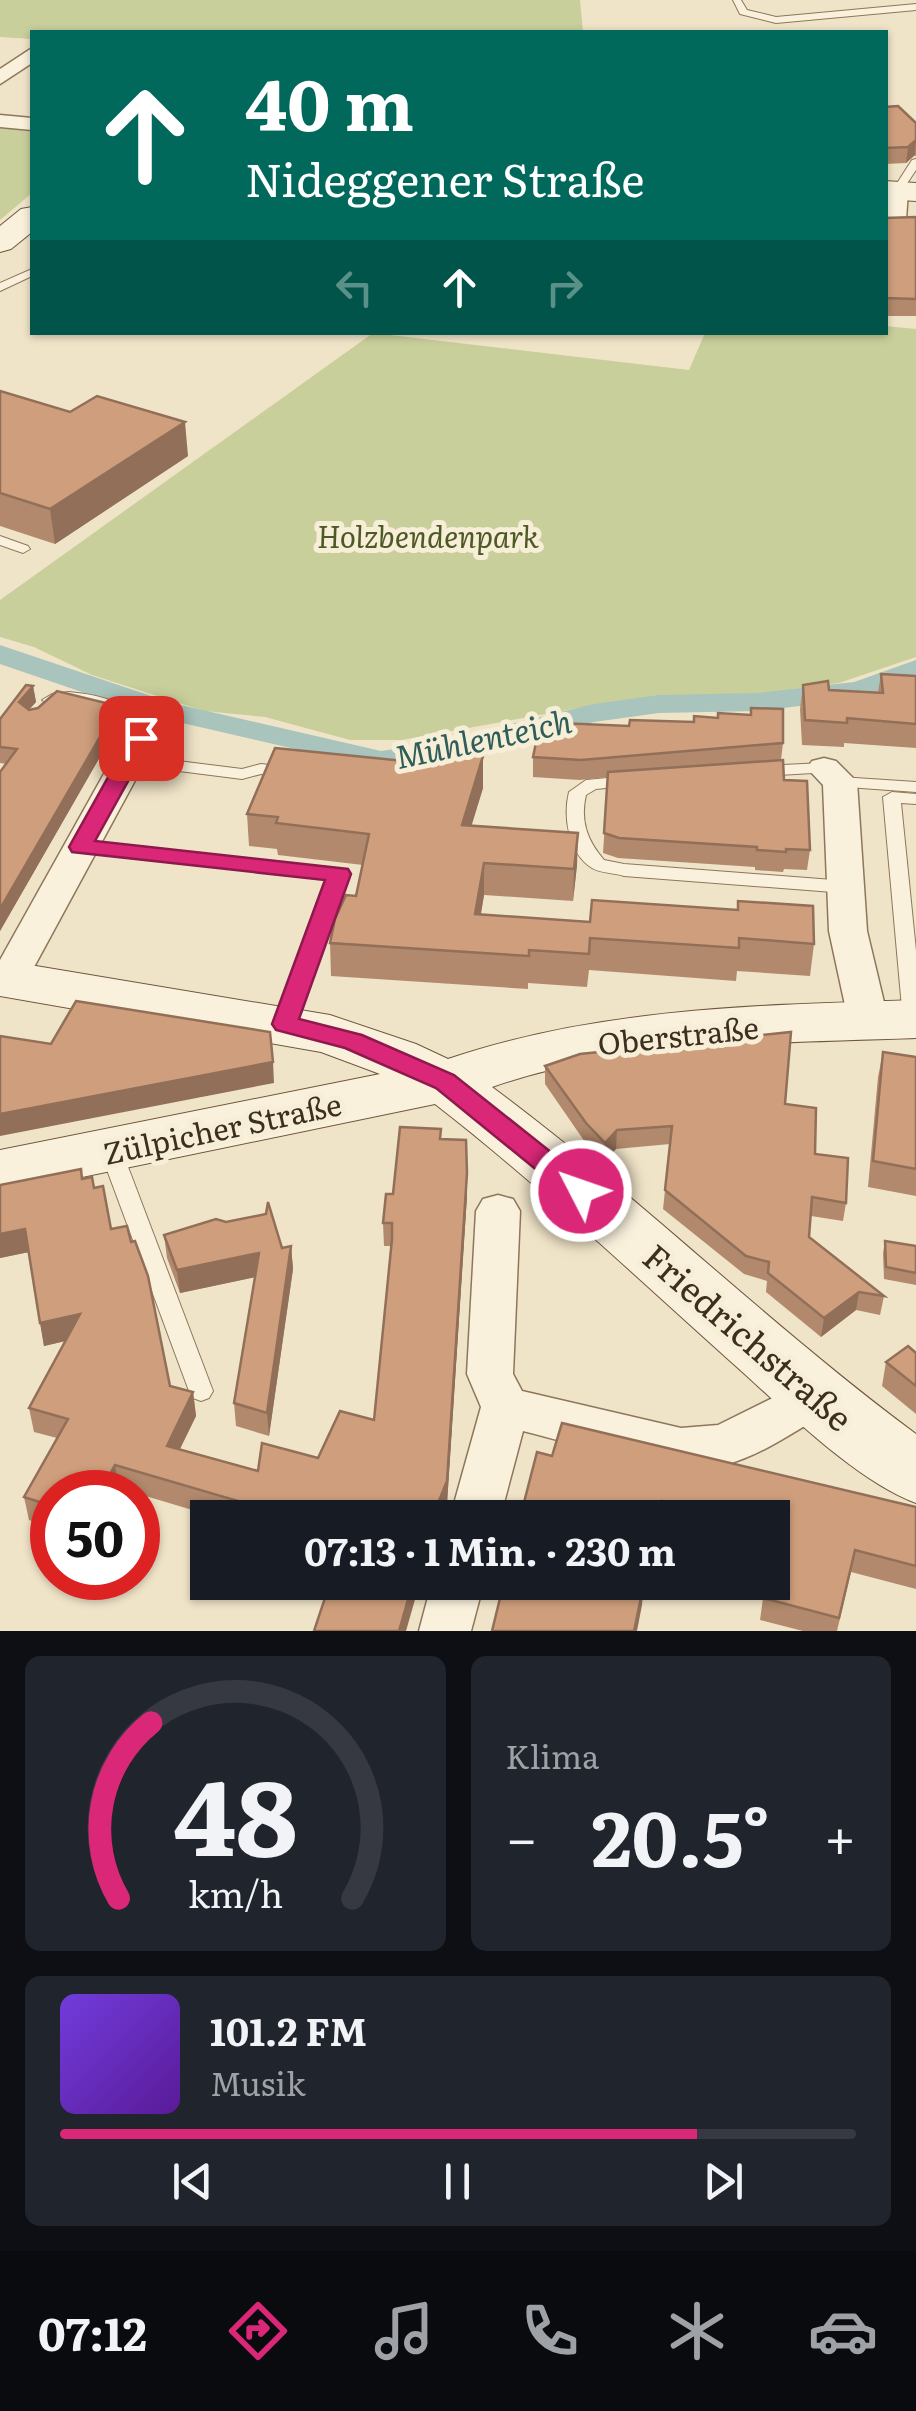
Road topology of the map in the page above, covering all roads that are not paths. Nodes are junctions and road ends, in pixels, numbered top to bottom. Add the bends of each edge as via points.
1 (737, 0) edge
2 (916, 7) edge
3 (10, 41) dead end
4 (30, 45) edge
5 (30, 56) edge
6 (0, 78) edge
7 (0, 121) edge
8 (30, 124) edge
9 (916, 162) edge
10 (899, 191) edge
11 (30, 218) edge
12 (888, 224) edge
13 (0, 242) edge
14 (30, 273) edge
15 (0, 288) edge
16 (0, 540) edge
17 (23, 549) dead end
18 (32, 718) edge
19 (135, 749) junction
20 (298, 773) edge
21 (732, 773) edge
22 (832, 775) junction
23 (644, 780) edge
24 (916, 787) edge
25 (916, 799) edge
26 (80, 847) junction
27 (846, 888) junction
28 (4, 979) edge
29 (899, 1019) edge
30 (285, 1024) junction
31 (445, 1082) junction
32 (111, 1150) junction
33 (0, 1172) edge
34 (498, 1212) dead end
35 (201, 1391) dead end
36 (815, 1396) junction
37 (505, 1407) junction
38 (916, 1473) edge
39 (480, 1500) edge
40 (453, 1600) edge
41 (445, 1631) edge

1 - 2 lane via 744,12 776,20
3 - 4 street
5 - 6 street
7 - 8 street
9 - 10 lane
10 - 12 street via 896,220
11 - 13 main road
14 - 15 lane
16 - 17 lane
18 - 19 lane via 57,695 71,694 127,714 137,723
19 - 20 lane via 242,774
19 - 26 street
21 - 22 lane
22 - 24 lane
22 - 27 street
23 - 27 lane via 592,784 578,792 571,813 576,833 598,864
25 - 29 lane via 892,798
26 - 28 street
26 - 30 lane via 339,874
27 - 29 street via 848,931
28 - 30 main road, Friedrichstraße
29 - 31 main road, Oberstraße via 627,1038 525,1054
30 - 31 main road, Friedrichstraße via 353,1042
31 - 32 main road, Zülpicher Straße
31 - 36 main road, Friedrichstraße via 527,1144
32 - 33 main road, Zülpicher Straße
32 - 35 lane
34 - 37 street via 490,1374
36 - 37 street via 724,1444 680,1448
36 - 38 main road, Friedrichstraße
37 - 39 street
40 - 41 street

